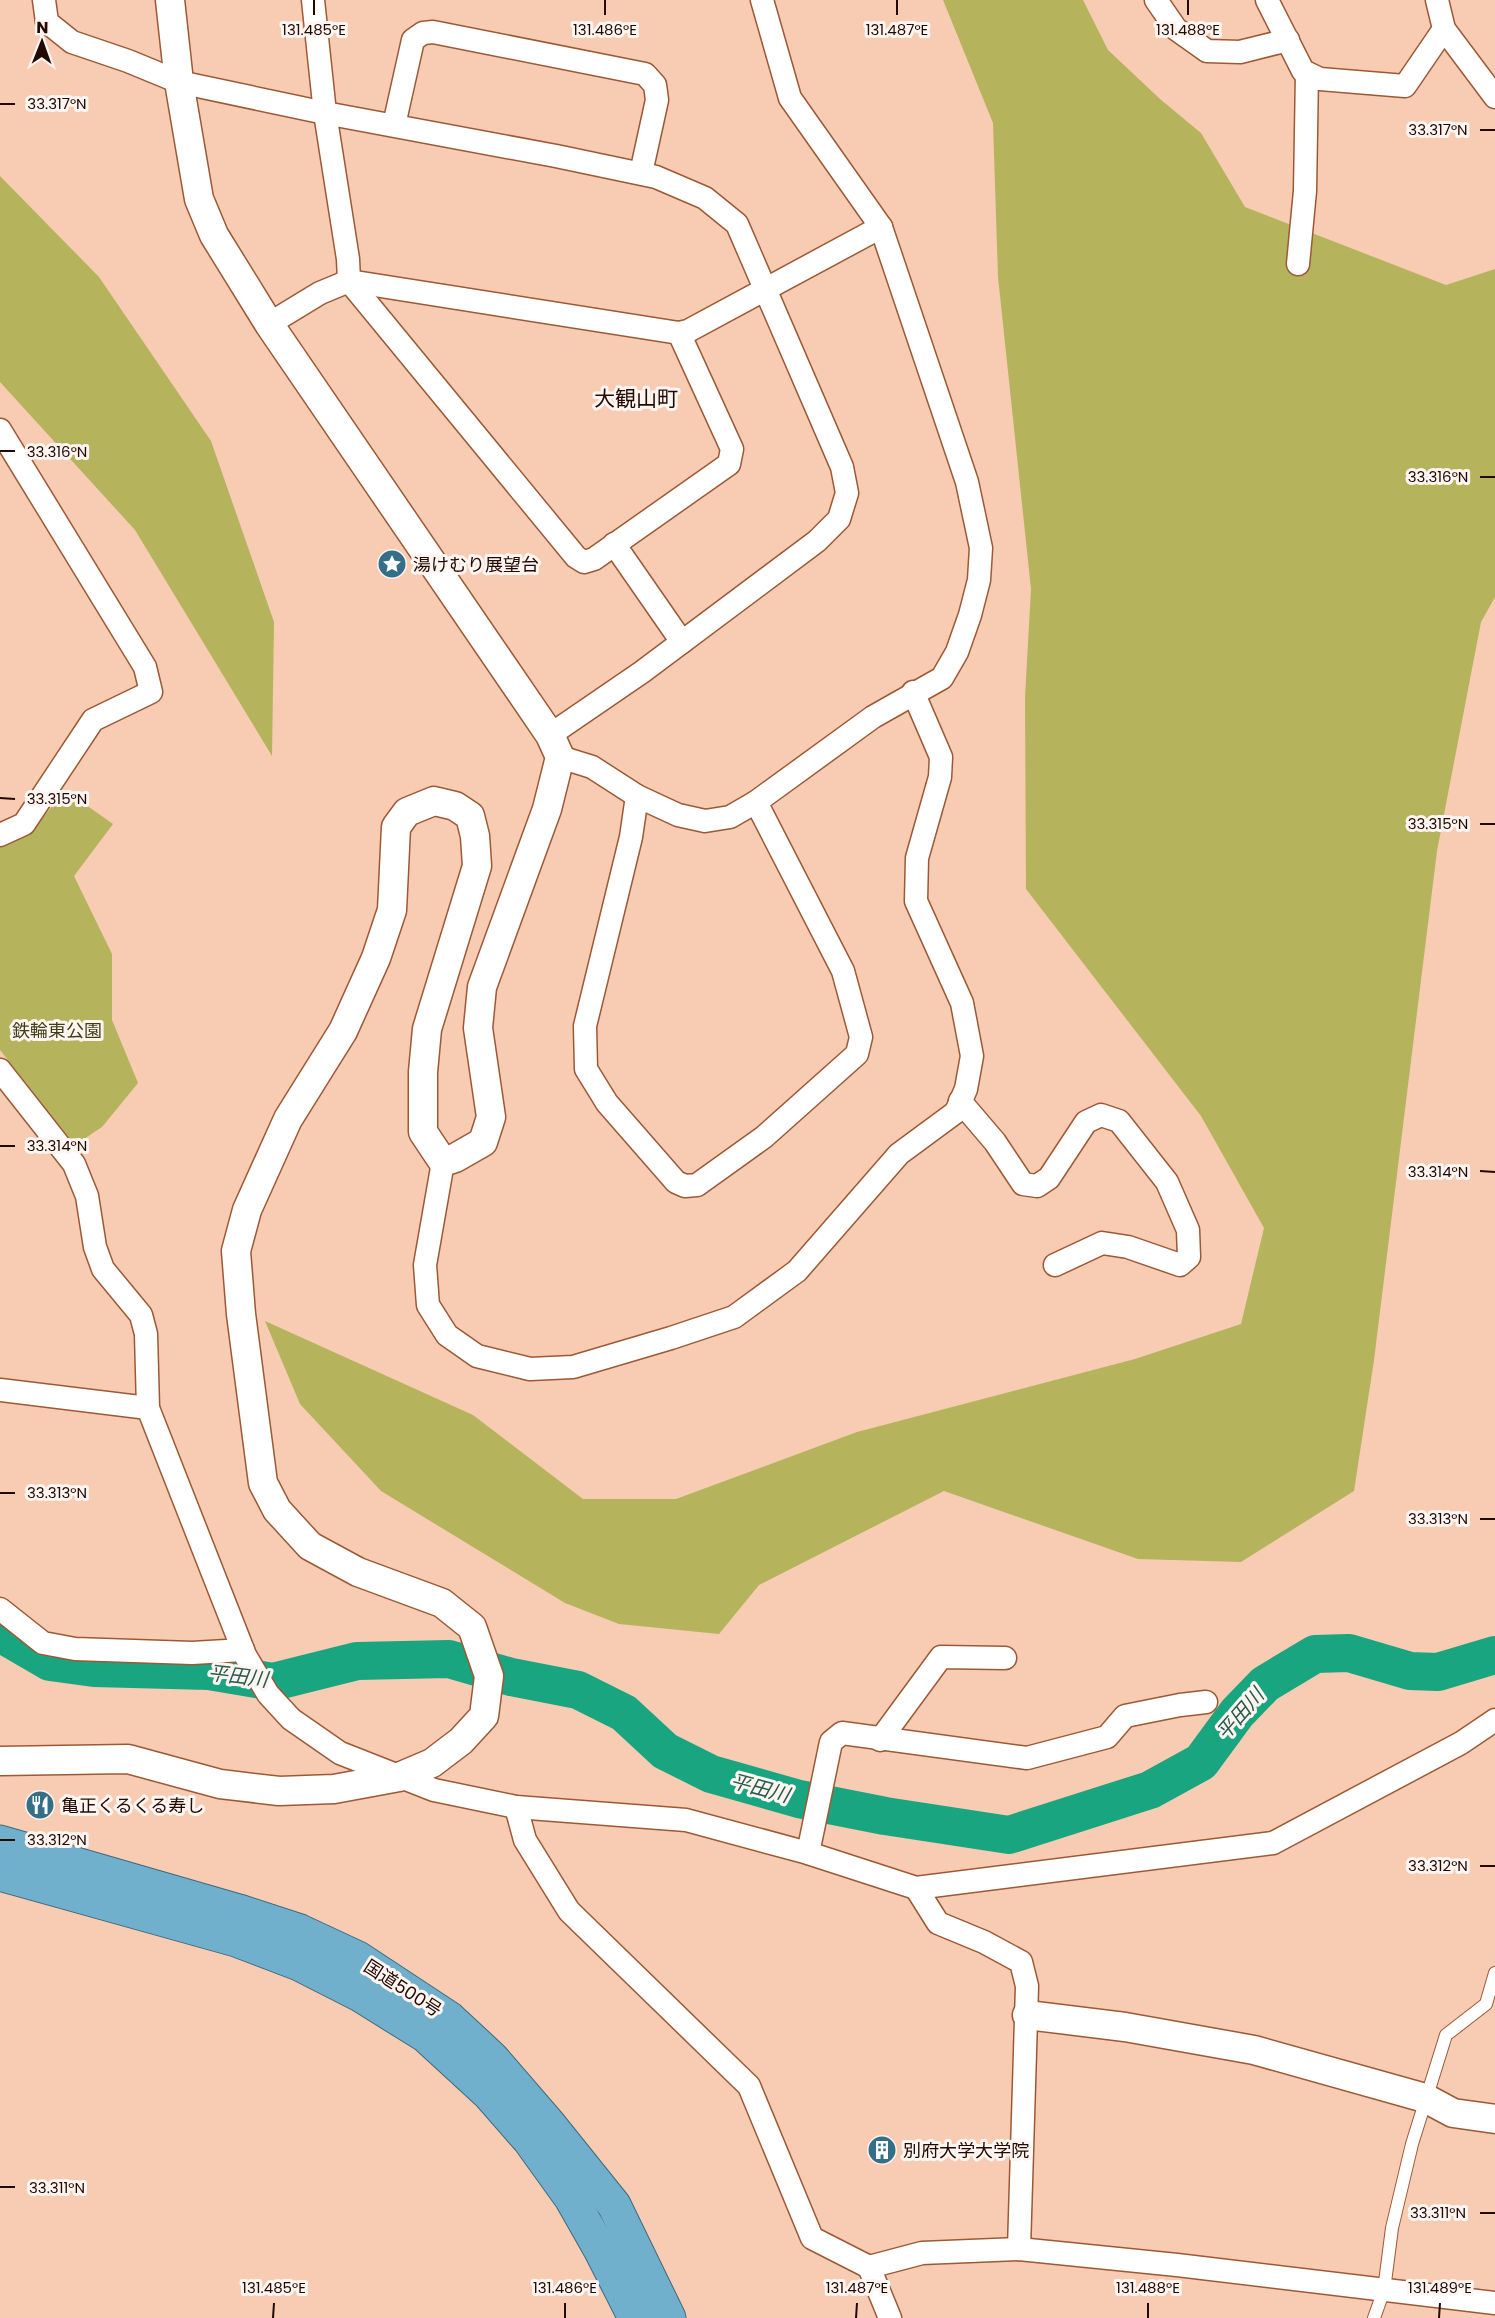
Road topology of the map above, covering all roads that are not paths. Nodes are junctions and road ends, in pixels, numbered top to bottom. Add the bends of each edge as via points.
1 (44, 0) edge
2 (170, 0) edge
3 (313, 0) edge
4 (762, 0) edge
5 (1156, 0) edge
6 (1267, 0) edge
7 (1437, 0) edge
8 (1444, 29) junction
9 (1288, 40) junction
10 (1307, 73) junction
11 (179, 82) junction
12 (1495, 98) edge
13 (325, 113) junction
14 (394, 125) junction
15 (641, 174) junction
16 (881, 227) junction
17 (1298, 264) dead end
18 (349, 281) junction
19 (766, 290) junction
20 (269, 324) junction
21 (679, 333) junction
22 (0, 430) edge
23 (614, 544) junction
24 (682, 642) junction
25 (913, 692) junction
26 (555, 746) junction
27 (637, 796) junction
28 (756, 802) junction
29 (0, 836) edge
30 (0, 1070) edge
31 (960, 1101) junction
32 (443, 1162) junction
33 (1055, 1265) dead end
34 (0, 1390) edge
35 (148, 1408) junction
36 (0, 1609) edge
37 (243, 1650) junction
38 (1005, 1658) dead end
39 (1206, 1702) dead end
40 (1495, 1720) edge
41 (880, 1740) junction
42 (0, 1761) edge
43 (399, 1777) junction
44 (516, 1807) junction
45 (0, 1842) edge
46 (808, 1853) junction
47 (0, 1874) edge
48 (916, 1888) junction
49 (1495, 1973) edge
50 (1027, 2015) junction
51 (1425, 2098) junction
52 (1495, 2119) edge
53 (1019, 2249) junction
54 (869, 2267) junction
55 (1384, 2290) junction
56 (1495, 2303) edge
57 (635, 2318) edge
58 (669, 2318) edge
59 (890, 2318) edge
60 (1374, 2318) edge

1 - 11 street via 47,22 72,42
2 - 11 street
3 - 13 street
4 - 16 street via 790,98
5 - 9 street via 1176,29 1207,51 1240,52
6 - 9 street
7 - 8 street
8 - 10 street via 1406,86 1320,80
8 - 12 street
9 - 10 street via 1302,71
10 - 17 street via 1305,191
11 - 13 street
11 - 20 street via 199,199 214,235
13 - 14 street
13 - 18 street
14 - 15 street
14 - 15 street via 413,40 423,33 645,74 655,85 657,100
15 - 19 street via 705,198 737,224
16 - 19 street
16 - 25 street via 967,482 981,549 979,580 957,652 942,678
18 - 20 street via 320,292
18 - 21 street
18 - 23 street via 576,557 584,562 594,559
19 - 21 street
19 - 24 street via 842,467 847,493 839,519 817,541
20 - 26 street
21 - 23 street via 732,449 729,464
22 - 29 street via 145,667 151,692 93,720 24,824
23 - 24 street
24 - 26 street
25 - 28 street
25 - 31 street via 941,757 940,777 917,858 916,901 962,1003 972,1056
26 - 27 street
26 - 32 street via 547,808 482,987 478,1028 491,1117 483,1142
27 - 28 street via 678,815 705,821 730,817
27 - 28 street via 631,837 585,1026 586,1069 607,1103 676,1182 685,1186 697,1185 765,1137 857,1054 861,1037 843,971
30 - 35 street via 74,1164 87,1196 95,1247 103,1269 141,1315 146,1334
31 - 32 street via 956,1112 899,1154 797,1270 734,1317 573,1367 530,1369 477,1356 447,1335 428,1305 425,1265
31 - 33 street via 995,1142 1023,1184 1037,1186 1049,1178 1086,1122 1101,1115 1119,1121 1167,1182 1188,1230 1189,1257 1180,1265 1102,1242
32 - 43 street via 423,1132 427,1029 477,866 470,816 455,806 434,801 407,812 396,827 392,910 376,958 343,1031 288,1119 247,1210 236,1251 264,1483 277,1510 310,1546 358,1572 442,1603 472,1627 489,1676 484,1716 461,1741 432,1763
34 - 35 street
35 - 37 street
36 - 37 street via 43,1643 75,1649 192,1653
37 - 43 street via 268,1694 291,1719 340,1753
38 - 41 street via 941,1657
39 - 41 street via 1125,1716 1107,1737 1027,1758
40 - 48 street via 1461,1743 1273,1843
41 - 46 street via 842,1733 831,1742
42 - 43 street via 128,1759 220,1784 279,1791 334,1789
43 - 44 street via 435,1790
44 - 46 street via 686,1820
44 - 54 street via 525,1840 569,1911 749,2086 812,2238
45 - 58 highway, 国道500号 via 300,1931 357,1958 449,2018 492,2058 614,2205
46 - 48 street
47 - 57 highway, 国道500号 via 236,1941 299,1964 360,1995 426,2036 488,2093 530,2141 571,2198
48 - 50 street via 939,1923 1021,1962 1027,1986
49 - 51 lane via 1486,2004 1446,2034
50 - 51 street via 1125,2027 1254,2050
50 - 53 street
51 - 52 street via 1453,2113
51 - 55 lane via 1392,2228
53 - 54 street via 922,2253
53 - 55 street
54 - 59 street
55 - 56 street
55 - 60 lane

